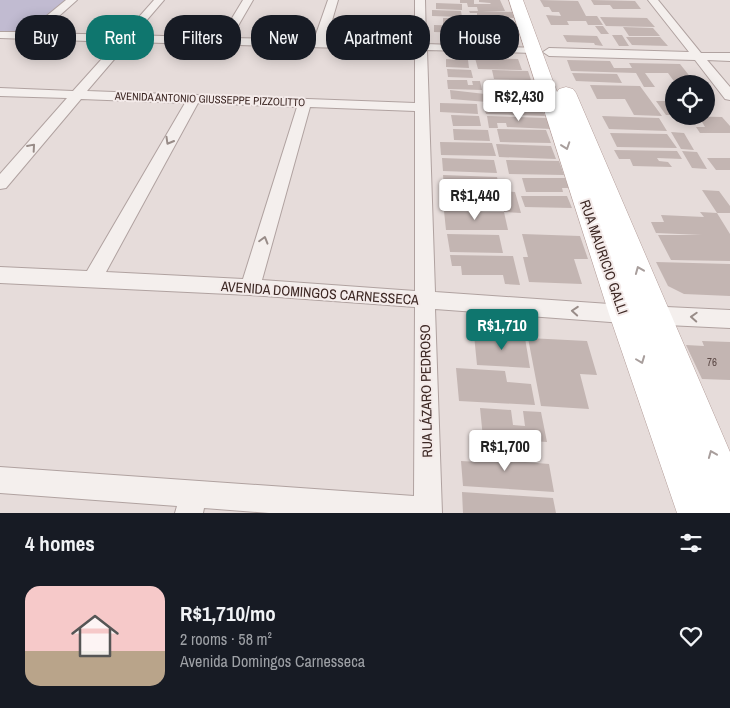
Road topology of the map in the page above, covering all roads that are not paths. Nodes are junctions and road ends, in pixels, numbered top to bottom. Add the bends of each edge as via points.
1 (72, 0) edge
2 (159, 0) edge
3 (248, 0) edge
4 (332, 0) edge
5 (420, 0) edge
6 (516, 0) edge
7 (529, 0) edge
8 (653, 0) edge
9 (54, 15) edge
10 (146, 15) edge
11 (239, 15) edge
12 (420, 15) edge
13 (0, 34) edge
14 (15, 35) edge
15 (241, 42) edge
16 (320, 44) junction
17 (326, 44) edge
18 (430, 47) edge
19 (542, 51) junction
20 (698, 56) junction
21 (730, 57) edge
22 (107, 60) edge
23 (420, 60) edge
24 (0, 92) edge
25 (76, 95) junction
26 (730, 96) edge
27 (194, 99) junction
28 (305, 102) junction
29 (420, 106) junction
30 (0, 184) edge
31 (0, 275) edge
32 (92, 280) junction
33 (250, 287) junction
34 (426, 300) junction
35 (624, 314) junction
36 (657, 315) junction
37 (730, 318) edge
38 (0, 480) edge
39 (730, 499) edge
40 (191, 504) edge
41 (428, 512) edge
42 (697, 513) edge

1 - 9 street
2 - 10 street
3 - 11 street
4 - 16 street
5 - 12 street, RUA LÁZARO PEDROSO
6 - 19 main road, RUA MAURICIO GALLI
7 - 19 main road, RUA MAURICIO GALLI
8 - 20 street
13 - 14 street
15 - 16 street
16 - 17 street
18 - 19 street
19 - 20 street
19 -> 35 main road, RUA MAURICIO GALLI
36 -> 19 main road, RUA MAURICIO GALLI
20 - 21 street
20 - 26 street
22 - 25 street
23 - 29 street, RUA LÁZARO PEDROSO
24 - 25 street, AVENIDA ANTONIO GIUSSEPPE PIZZOLITTO
25 - 27 street, AVENIDA ANTONIO GIUSSEPPE PIZZOLITTO
30 -> 25 street
27 - 28 street, AVENIDA ANTONIO GIUSSEPPE PIZZOLITTO
27 -> 32 street
28 - 29 street, AVENIDA ANTONIO GIUSSEPPE PIZZOLITTO
33 -> 28 street
29 - 34 street, RUA LÁZARO PEDROSO
31 - 32 street, AVENIDA DOMINGOS CARNESSECA
32 - 33 street, AVENIDA DOMINGOS CARNESSECA
33 - 34 street, AVENIDA DOMINGOS CARNESSECA
35 -> 34 street, AVENIDA DOMINGOS CARNESSECA
34 - 41 street, RUA LÁZARO PEDROSO
35 - 36 street, AVENIDA DOMINGOS CARNESSECA
35 -> 42 main road, RUA MAURICIO GALLI
37 -> 36 street, AVENIDA DOMINGOS CARNESSECA
39 -> 36 main road, RUA MAURICIO GALLI
38 - 40 street
40 - 41 street

